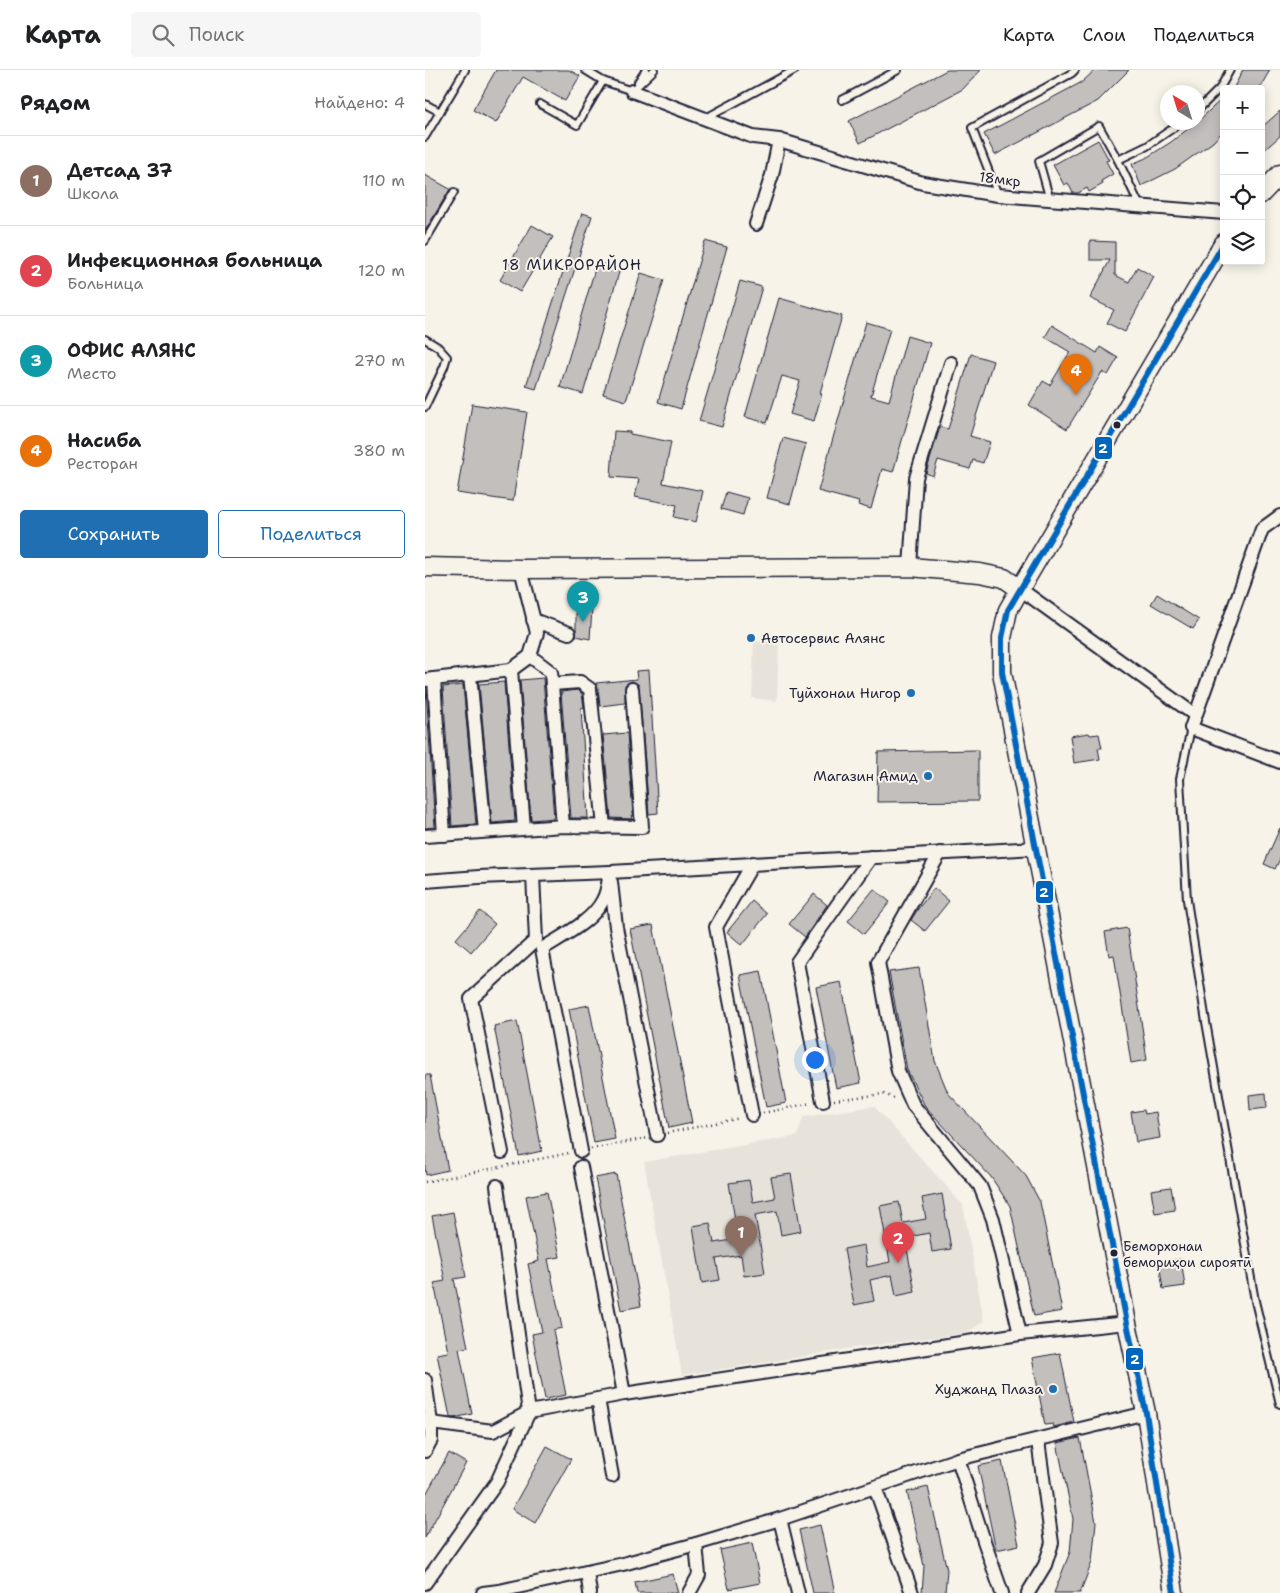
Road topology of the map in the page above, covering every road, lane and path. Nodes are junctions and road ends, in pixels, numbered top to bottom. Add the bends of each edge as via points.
1 (465, 70) edge
2 (585, 70) edge
3 (646, 70) edge
4 (655, 70) edge
5 (795, 70) edge
6 (898, 70) edge
7 (1075, 70) edge
8 (1230, 70) edge
9 (603, 81) junction
10 (632, 92) junction
11 (842, 100) dead end
12 (1205, 103) edge
13 (425, 104) edge
14 (540, 104) dead end
15 (440, 112) junction
16 (705, 118) junction
17 (1170, 130) edge
18 (425, 137) edge
19 (779, 140) junction
20 (1118, 160) junction
21 (1280, 174) edge
22 (1265, 190) edge
23 (455, 192) dead end
24 (998, 195) junction
25 (1050, 200) junction
26 (1140, 207) junction
27 (1220, 213) edge
28 (757, 224) dead end
29 (425, 241) edge
30 (1220, 251) edge
31 (425, 339) edge
32 (951, 362) dead end
33 (425, 407) edge
34 (1280, 516) edge
35 (425, 567) edge
36 (910, 567) junction
37 (521, 568) junction
38 (1020, 589) junction
39 (533, 620) junction
40 (569, 633) dead end
41 (530, 656) junction
42 (511, 670) junction
43 (470, 675) junction
44 (430, 680) edge
45 (552, 684) junction
46 (632, 689) dead end
47 (1195, 715) junction
48 (1191, 728) junction
49 (1280, 762) edge
50 (563, 826) junction
51 (604, 827) junction
52 (524, 828) junction
53 (485, 831) junction
54 (444, 835) junction
55 (425, 836) edge
56 (1036, 848) junction
57 (940, 853) junction
58 (871, 857) junction
59 (753, 863) junction
60 (610, 872) junction
61 (533, 875) junction
62 (425, 881) edge
63 (823, 1101) dead end
64 (751, 1115) dead end
65 (657, 1136) dead end
66 (581, 1151) dead end
67 (502, 1152) dead end
68 (581, 1167) dead end
69 (497, 1186) dead end
70 (1127, 1323) junction
71 (1020, 1334) junction
72 (425, 1380) edge
73 (624, 1394) junction
74 (598, 1399) junction
75 (1280, 1404) edge
76 (529, 1412) junction
77 (1145, 1414) junction
78 (428, 1423) edge
79 (1038, 1441) junction
80 (425, 1451) edge
81 (958, 1459) junction
82 (612, 1476) dead end
83 (875, 1486) junction
84 (780, 1519) junction
85 (696, 1544) junction
86 (1169, 1569) junction
87 (587, 1572) junction
88 (425, 1583) edge
89 (499, 1592) edge
90 (483, 1593) edge
91 (590, 1593) edge
92 (689, 1593) edge
93 (797, 1593) edge
94 (912, 1593) edge
95 (1002, 1593) edge
96 (1028, 1593) edge
97 (1162, 1593) edge
98 (1174, 1593) edge

1 - 15 lane
2 - 9 lane
3 - 10 lane
4 - 10 lane
5 - 16 lane
6 - 11 lane
7 - 24 lane via 972,128
8 - 12 lane via 1220,88
9 - 10 lane
9 - 14 lane via 577,125
10 - 16 street, 18мкр
13 - 15 lane
15 - 18 lane
16 - 19 street, 18мкр via 753,137
17 - 20 lane
19 - 24 street, 18мкр via 923,183
19 - 28 street
20 - 25 lane via 1099,126 1039,161
20 - 26 lane
21 - 22 main road
23 - 29 lane
24 - 25 street, 18мкр
25 - 26 street, 18мкр
26 - 27 street, 18мкр
30 - 38 main road
31 - 33 lane via 447,357 445,368
32 - 36 street via 916,478
34 - 47 street via 1262,529
35 - 37 main road
36 - 37 main road
36 - 38 main road via 980,573 1005,578
37 - 39 street
38 - 47 street
38 - 56 main road via 1008,610 1002,638 1002,672
39 - 40 street
39 - 41 street via 537,633
41 - 42 street
41 - 45 street via 551,672
42 - 43 street
42 - 52 street
43 - 44 street
43 - 53 street
44 - 54 street
45 - 50 street
45 - 51 street via 581,682 591,689
46 - 51 street via 642,827
47 - 48 street
48 - 49 street
48 - 75 lane via 1180,779 1187,900 1255,1301
50 - 51 street
50 - 52 street
52 - 53 street
53 - 54 street
54 - 55 street
56 - 57 street
56 - 70 main road
57 - 58 street
57 - 71 street via 878,962 898,1071 913,1105 980,1186 993,1219
58 - 59 street
58 - 63 street via 797,962
59 - 60 street
59 - 64 street via 716,927
60 - 61 street
60 - 65 street via 616,928
60 - 66 street via 608,887 599,906 581,923 541,949
61 - 62 street
61 - 67 street via 535,940 471,1000
68 - 73 street
69 - 76 street
70 - 71 street
70 - 77 main road
71 - 73 street
72 - 78 street
73 - 74 street
74 - 76 street
74 - 82 street
76 - 78 street via 493,1430
76 - 88 street via 497,1482
77 - 79 street
77 - 86 main road
78 - 80 street via 431,1440
79 - 81 street
79 - 96 street via 1052,1543 1045,1564
81 - 83 street
81 - 95 street
83 - 84 street
83 - 94 street
84 - 85 street
84 - 93 street
85 - 87 street
85 - 92 street via 699,1575
86 - 97 main road
86 - 98 main road
87 - 89 street
87 - 91 street
89 - 90 street

